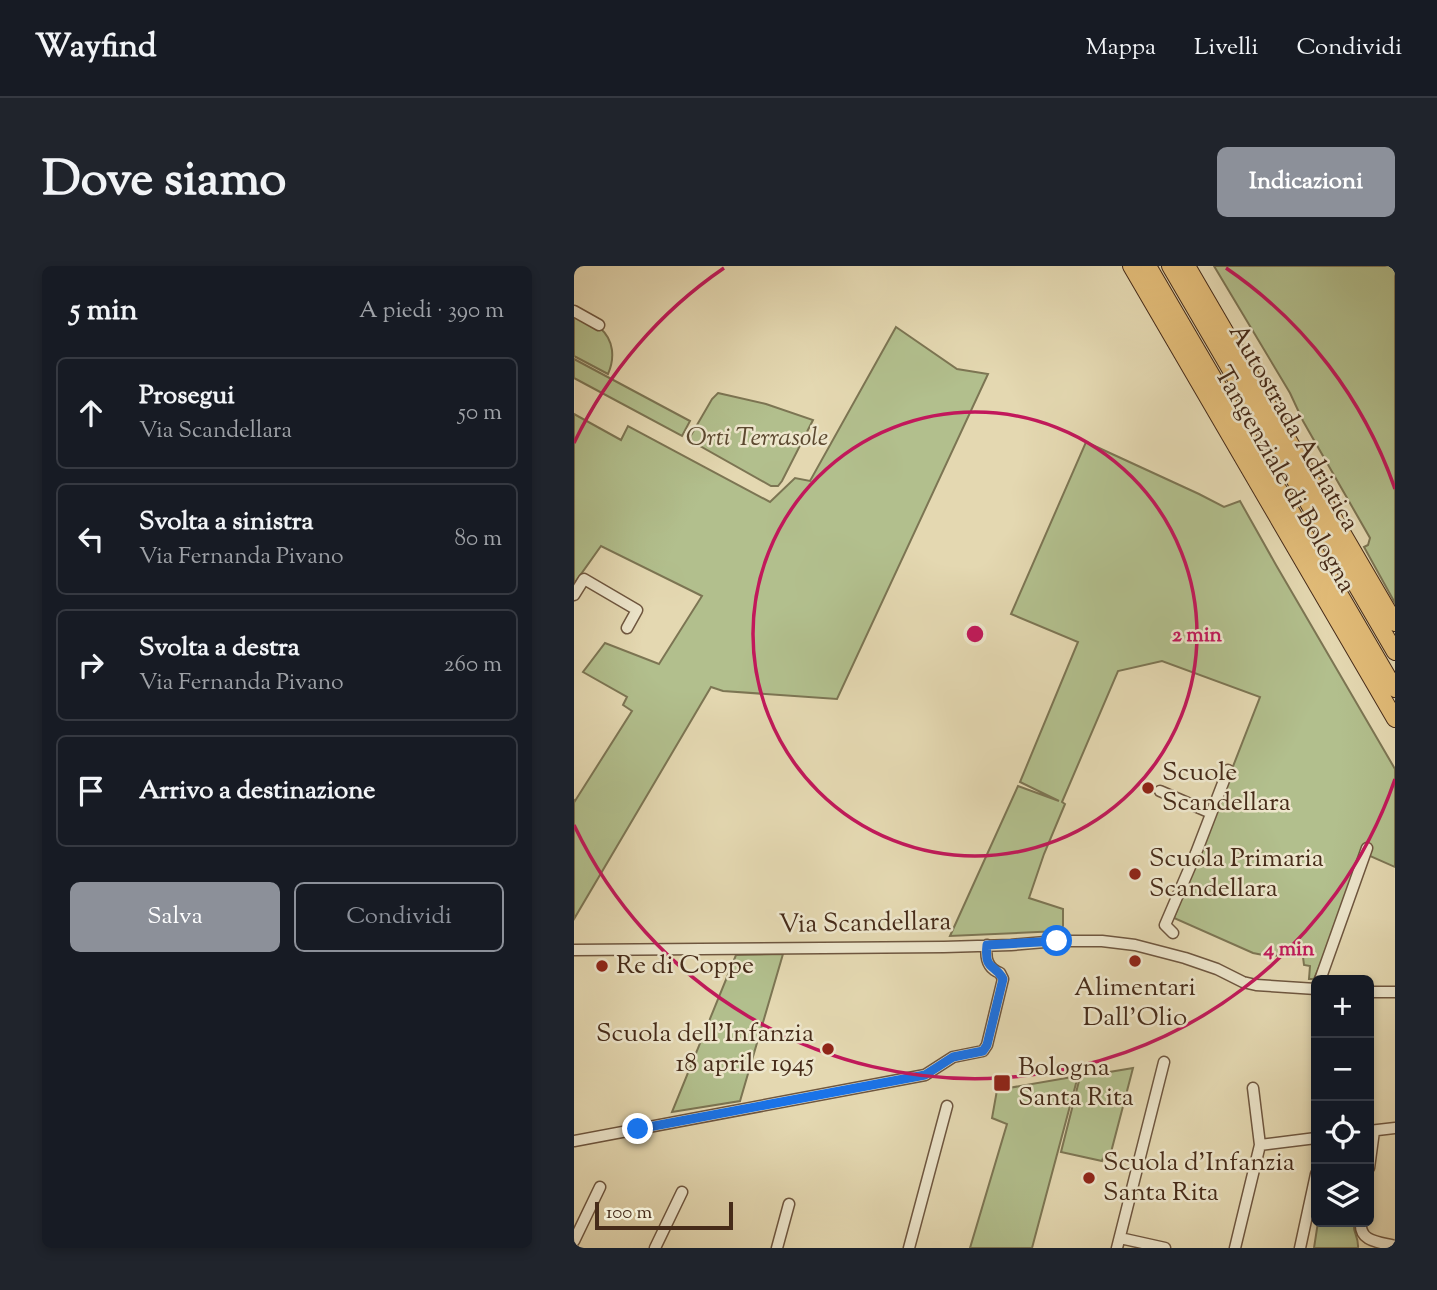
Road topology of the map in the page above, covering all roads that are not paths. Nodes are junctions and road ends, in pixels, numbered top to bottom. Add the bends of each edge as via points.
1 (1131, 266) edge
2 (1148, 266) edge
3 (1170, 266) edge
4 (1187, 266) edge
5 (574, 311) edge
6 (599, 325) dead end
7 (574, 595) edge
8 (1395, 623) edge
9 (627, 628) dead end
10 (1395, 652) edge
11 (1395, 689) edge
12 (1395, 719) edge
13 (1228, 770) dead end
14 (1160, 791) dead end
15 (1211, 813) junction
16 (1367, 848) dead end
17 (1173, 933) dead end
18 (987, 945) junction
19 (574, 950) edge
20 (1322, 975) edge
21 (1311, 989) edge
22 (1374, 992) edge
23 (1395, 992) edge
24 (1164, 1062) dead end
25 (1253, 1088) dead end
26 (947, 1106) dead end
27 (1395, 1128) edge
28 (1374, 1131) edge
29 (1311, 1139) edge
30 (574, 1141) edge
31 (1260, 1145) junction
32 (600, 1187) dead end
33 (682, 1192) dead end
34 (1311, 1197) edge
35 (789, 1204) dead end
36 (1361, 1227) edge
37 (574, 1241) edge
38 (1118, 1243) edge
39 (1395, 1246) edge
40 (655, 1248) edge
41 (777, 1248) edge
42 (909, 1248) edge
43 (1165, 1248) edge
44 (1235, 1248) edge
45 (1300, 1248) edge

1 - 12 highway, Tangenziale di Bologna
2 - 11 highway, Autostrada Adriatica
3 - 10 highway, Autostrada Adriatica
4 - 8 highway, Tangenziale di Bologna
5 - 6 street
7 - 9 street via 584,579 637,610
13 - 15 street
14 - 15 street
15 - 17 street via 1165,926
16 - 20 street
18 - 19 street, Via Scandellara
18 - 21 street, Via Scandellara via 1118,942 1185,958 1243,982
18 - 30 street via 988,962 1003,979 983,1051 953,1057 925,1075
22 - 23 street
24 - 38 street
25 - 31 street
26 - 42 street
27 - 28 street
29 - 31 street
31 - 44 street
32 - 37 street
33 - 40 street
34 - 45 street
35 - 41 street
36 - 39 street via 1368,1240
38 - 43 street

